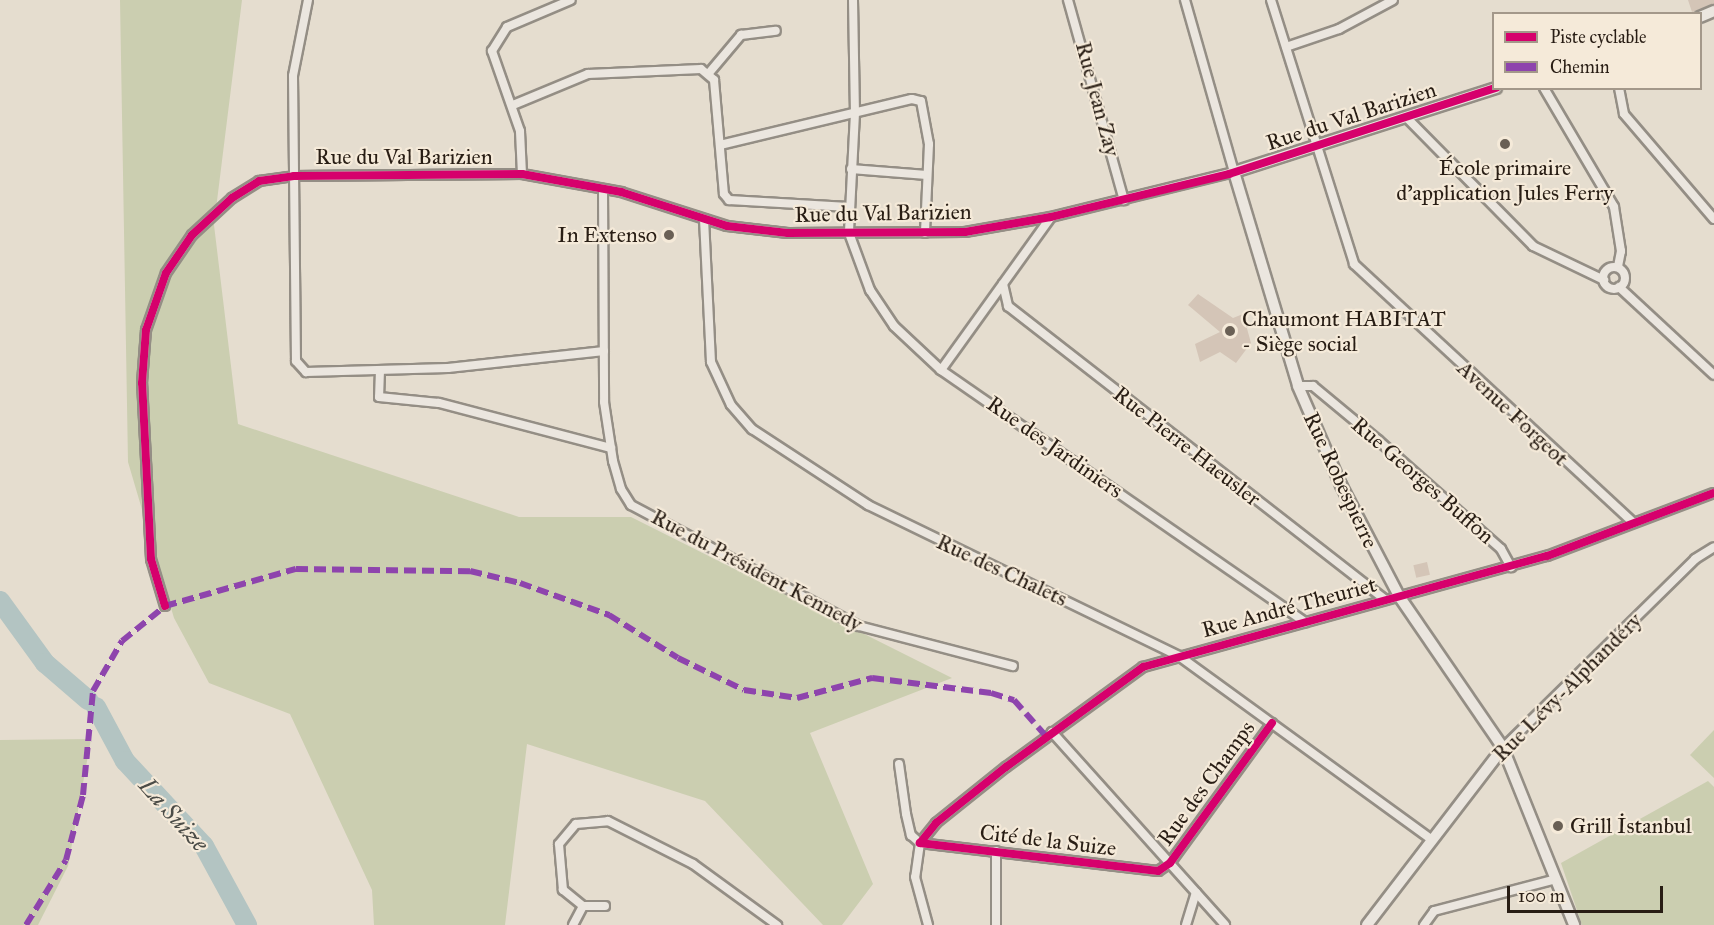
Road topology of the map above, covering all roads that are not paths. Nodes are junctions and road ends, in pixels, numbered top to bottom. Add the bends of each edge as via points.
1 (308, 0) edge
2 (572, 0) edge
3 (852, 0) edge
4 (1068, 0) edge
5 (1185, 0) edge
6 (1271, 0) edge
7 (1393, 0) edge
8 (1378, 3) edge
9 (776, 32) dead end
10 (1286, 46) junction
11 (709, 73) junction
12 (1492, 89) edge
13 (1545, 90) edge
14 (1619, 90) edge
15 (513, 105) junction
16 (855, 113) junction
17 (1406, 117) junction
18 (720, 146) junction
19 (1317, 146) junction
20 (851, 169) junction
21 (1234, 172) junction
22 (522, 174) junction
23 (927, 175) junction
24 (294, 176) junction
25 (603, 189) junction
26 (1124, 200) junction
27 (849, 207) junction
28 (1051, 217) junction
29 (704, 219) junction
30 (1714, 219) edge
31 (849, 233) junction
32 (925, 233) junction
33 (1618, 267) junction
34 (1604, 280) junction
35 (1003, 284) junction
36 (1619, 287) junction
37 (604, 351) junction
38 (380, 370) junction
39 (941, 370) junction
40 (1714, 375) edge
41 (1298, 386) junction
42 (611, 448) junction
43 (1714, 493) edge
44 (1632, 521) junction
45 (1714, 547) edge
46 (1511, 567) junction
47 (1399, 596) junction
48 (1385, 600) junction
49 (165, 606) dead end
50 (1305, 622) junction
51 (1179, 656) junction
52 (1013, 666) dead end
53 (1272, 723) junction
54 (1052, 732) junction
55 (1503, 748) junction
56 (899, 764) dead end
57 (1432, 840) junction
58 (920, 843) junction
59 (996, 851) junction
60 (1170, 863) junction
61 (1553, 880) junction
62 (1196, 892) junction
63 (583, 906) junction
64 (605, 906) dead end
65 (573, 925) edge
66 (777, 925) edge
67 (928, 925) edge
68 (996, 925) edge
69 (1186, 925) edge
70 (1226, 925) edge
71 (1367, 925) edge
72 (1424, 925) edge
73 (1574, 925) edge

1 - 24 street via 292,76
2 - 15 street via 507,27 492,51
3 - 16 street
4 - 26 street, Rue Jean Zay
5 - 21 street, Rue Robespierre
6 - 10 street, Avenue Forgeot
7 - 8 street
8 - 10 street via 1339,29
9 - 11 street via 741,35
10 - 19 street, Avenue Forgeot
11 - 15 street via 701,69 588,74
11 - 18 street via 714,80
12 - 17 street, Rue du Val Barizien
13 - 33 street via 1614,207 1621,251
14 - 30 street via 1621,110
15 - 22 street
16 - 18 street
16 - 20 street
16 - 23 street via 912,99 921,101 929,144
17 - 19 street, Rue du Val Barizien
17 - 34 street via 1533,246
18 - 27 street via 724,194 729,200
19 - 21 street, Rue du Val Barizien
19 - 44 street, Avenue Forgeot via 1354,264
20 - 23 street
20 - 27 street
21 - 26 street, Rue du Val Barizien
21 - 41 street, Rue Robespierre
22 - 24 street, Rue du Val Barizien
22 - 25 street, Rue du Val Barizien
23 - 32 street
24 - 38 street via 296,361 306,372
24 - 49 street, Rue du Val Barizien via 260,181 232,198 192,235 154,300 142,383 152,559
25 - 29 street, Rue du Val Barizien
25 - 37 street, Rue du Président Kennedy
26 - 28 street, Rue du Val Barizien
27 - 31 street
28 - 32 street, Rue du Val Barizien via 965,232
28 - 35 street
29 - 31 street, Rue du Val Barizien via 788,233
29 - 51 street, Rue des Chalets via 711,362 731,405 752,429 868,505
31 - 32 street, Rue du Val Barizien
31 - 39 street, Rue des Jardiniers via 870,290 894,326
33 - 34 street via 1605,271
33 - 36 street via 1625,274
34 - 36 street via 1610,288
35 - 39 street
35 - 48 street, Rue Pierre Haeusler via 1008,306
36 - 40 street
37 - 38 street via 448,368
37 - 42 street, Rue du Président Kennedy
38 - 42 street via 379,397 439,403
39 - 50 street, Rue des Jardiniers
41 - 46 street, Rue Georges Buffon via 1313,386 1378,440 1501,549
41 - 47 street, Rue Robespierre
42 - 52 street, Rue du Président Kennedy via 621,489 631,505 859,627
43 - 44 street, Rue André Theuriet
44 - 46 street, Rue André Theuriet
45 - 55 street, Rue Lévy-Alphandéry via 1695,559
46 - 47 street, Rue André Theuriet
47 - 48 street, Rue André Theuriet
47 - 55 street, Rue Robespierre
48 - 50 street, Rue André Theuriet
50 - 51 street, Rue André Theuriet
51 - 53 street, Rue des Chalets
51 - 54 street, Rue André Theuriet via 1125,677
53 - 57 street, Rue des Chalets
53 - 60 street, Rue des Champs
54 - 58 street, Rue André Theuriet via 936,823
54 - 60 street
55 - 57 street, Rue Lévy-Alphandéry
55 - 61 street, Rue Robespierre
56 - 58 street via 911,835
57 - 71 street, Rue Lévy-Alphandéry
58 - 59 street, Cité de la Suize
58 - 67 street via 915,877
59 - 60 street, Cité de la Suize via 1158,871
59 - 68 street, Cité de la Suize
60 - 62 street
61 - 72 street via 1434,911
61 - 73 street, Rue Robespierre
62 - 69 street
62 - 70 street
63 - 64 street
63 - 65 street
63 - 66 street via 563,890 559,844 576,824 608,821 693,864

